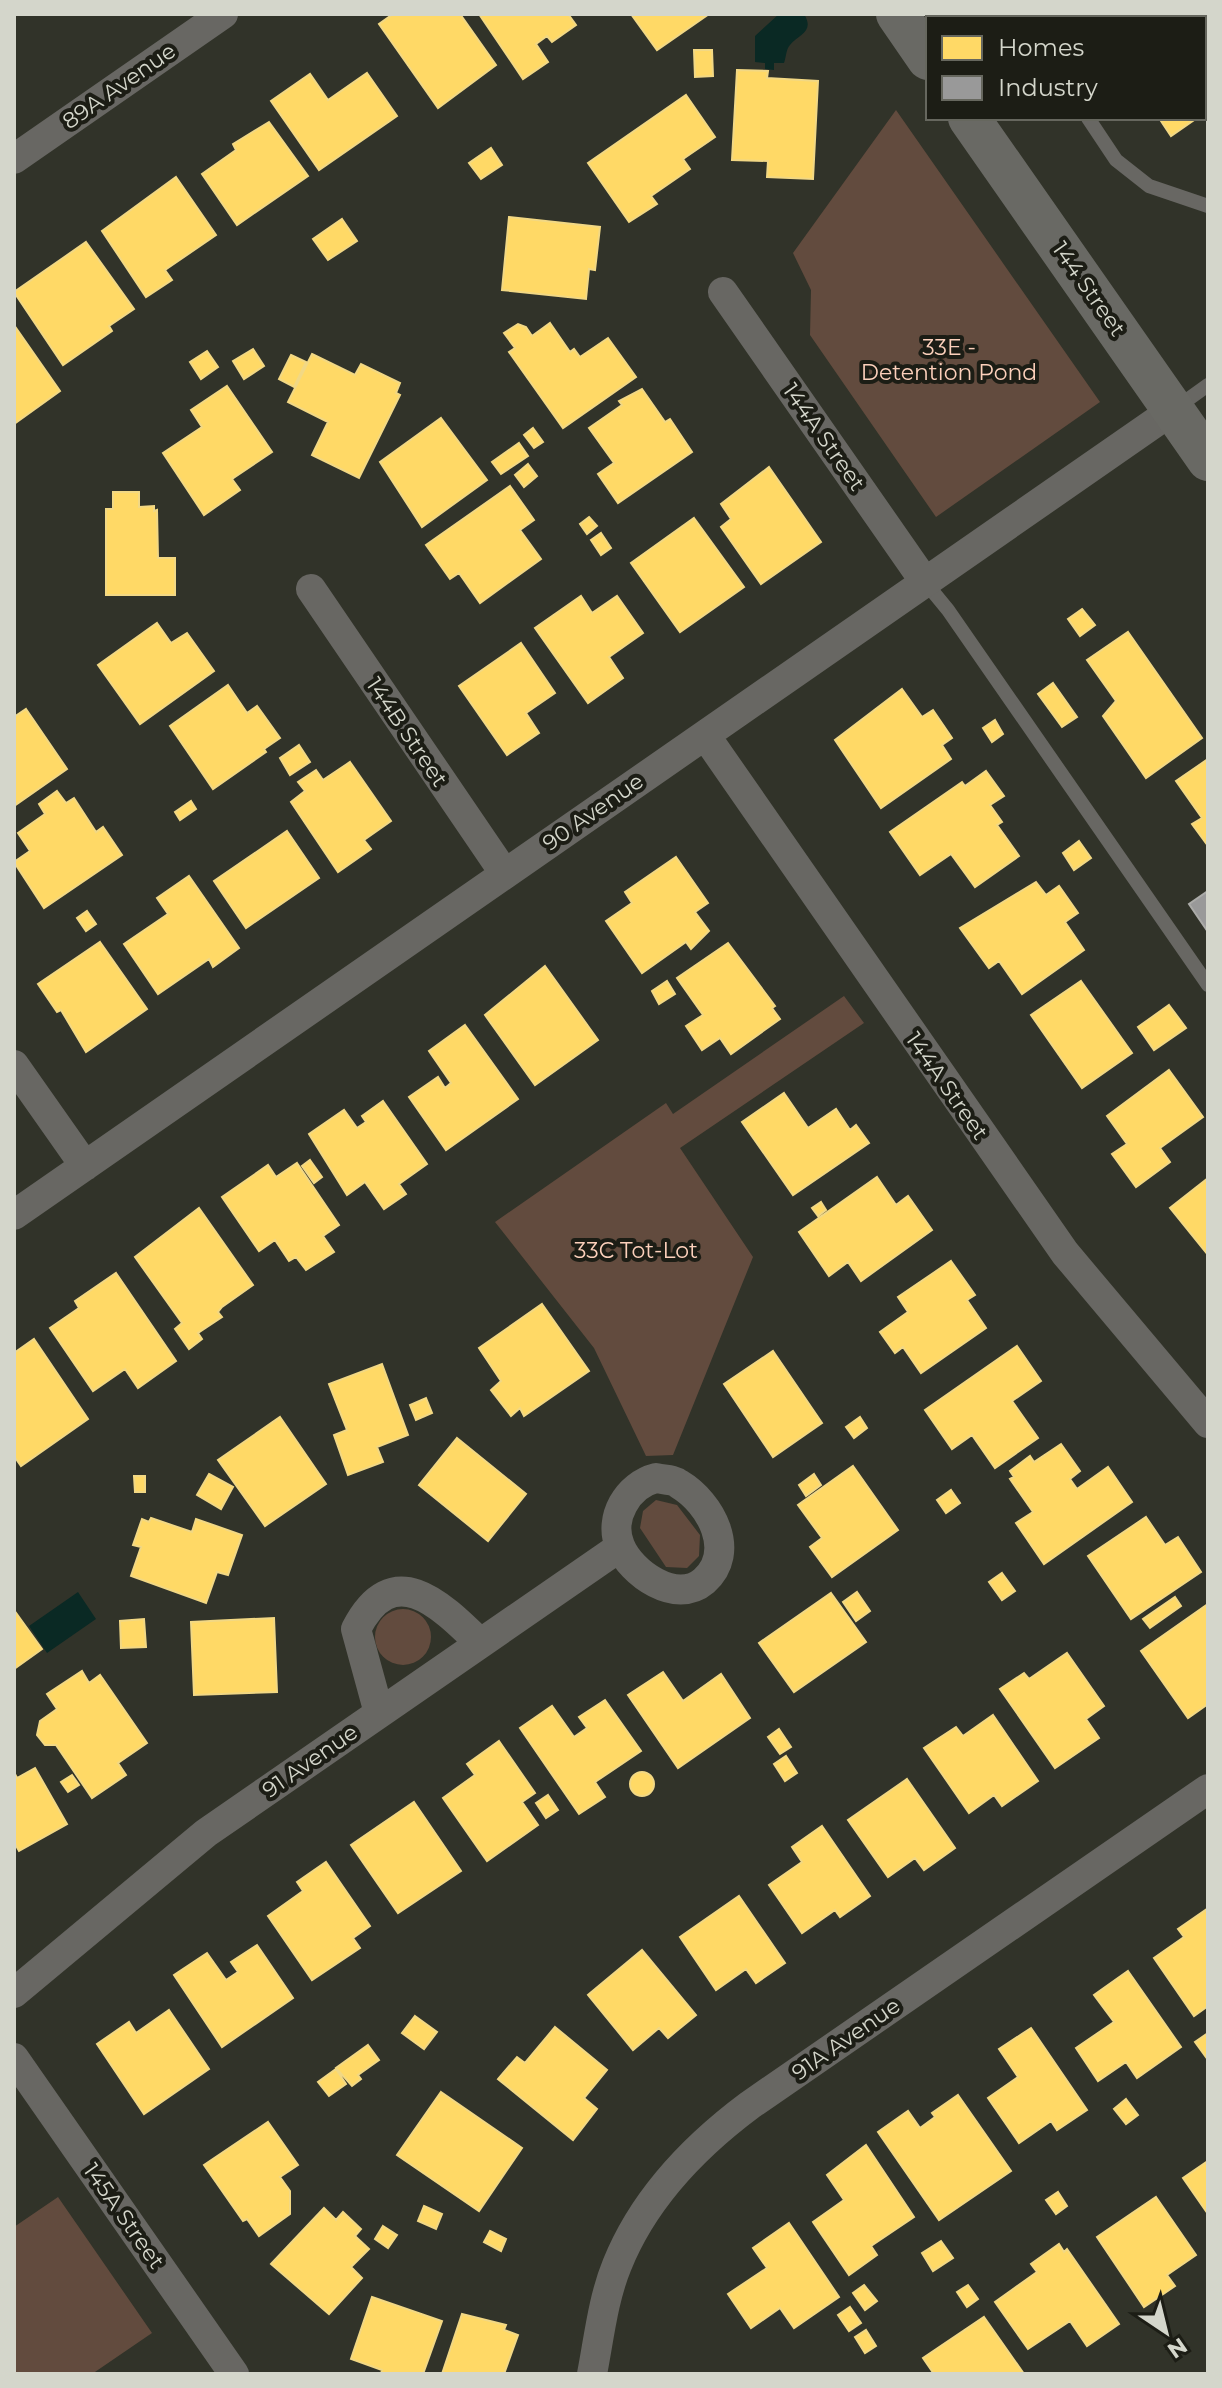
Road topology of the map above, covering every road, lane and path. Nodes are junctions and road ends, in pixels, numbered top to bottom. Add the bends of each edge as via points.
1 (223, 14) edge
2 (897, 14) edge
3 (926, 56) edge
4 (970, 120) edge
5 (1089, 120) edge
6 (14, 159) edge
7 (1208, 206) edge
8 (723, 292) dead end
9 (1208, 385) edge
10 (1173, 410) junction
11 (1208, 460) edge
12 (925, 582) junction
13 (311, 589) dead end
14 (705, 735) junction
15 (505, 874) junction
16 (1208, 985) edge
17 (14, 1065) edge
18 (85, 1166) junction
19 (14, 1215) edge
20 (1208, 1423) edge
21 (620, 1547) dead end
22 (480, 1643) junction
23 (379, 1713) junction
24 (1208, 1789) edge
25 (14, 1993) edge
26 (14, 2058) edge
27 (234, 2374) edge
28 (592, 2374) edge

1 - 6 street, 89A Avenue
2 - 3 main road
4 - 10 main road, 144 Street
5 - 7 lane via 1116,160 1149,186
8 - 12 street, 144A Street
9 - 10 lane
10 - 11 main road, 144 Street
10 - 12 street, 90 Avenue
12 - 14 street, 90 Avenue
12 - 16 lane
13 - 15 street, 144B Street
14 - 15 street, 90 Avenue
14 - 20 street, 144A Street via 1065,1253
15 - 18 street, 90 Avenue
17 - 18 street
18 - 19 street, 90 Avenue
21 - 22 street, 91 Avenue
22 - 23 street, 91 Avenue
22 - 23 street via 420,1593 398,1591 380,1597 365,1610 356,1629
23 - 25 street, 91 Avenue via 206,1833
24 - 28 street, 91A Avenue via 750,2105 707,2141 648,2208 622,2255 607,2295
26 - 27 street, 145A Street

